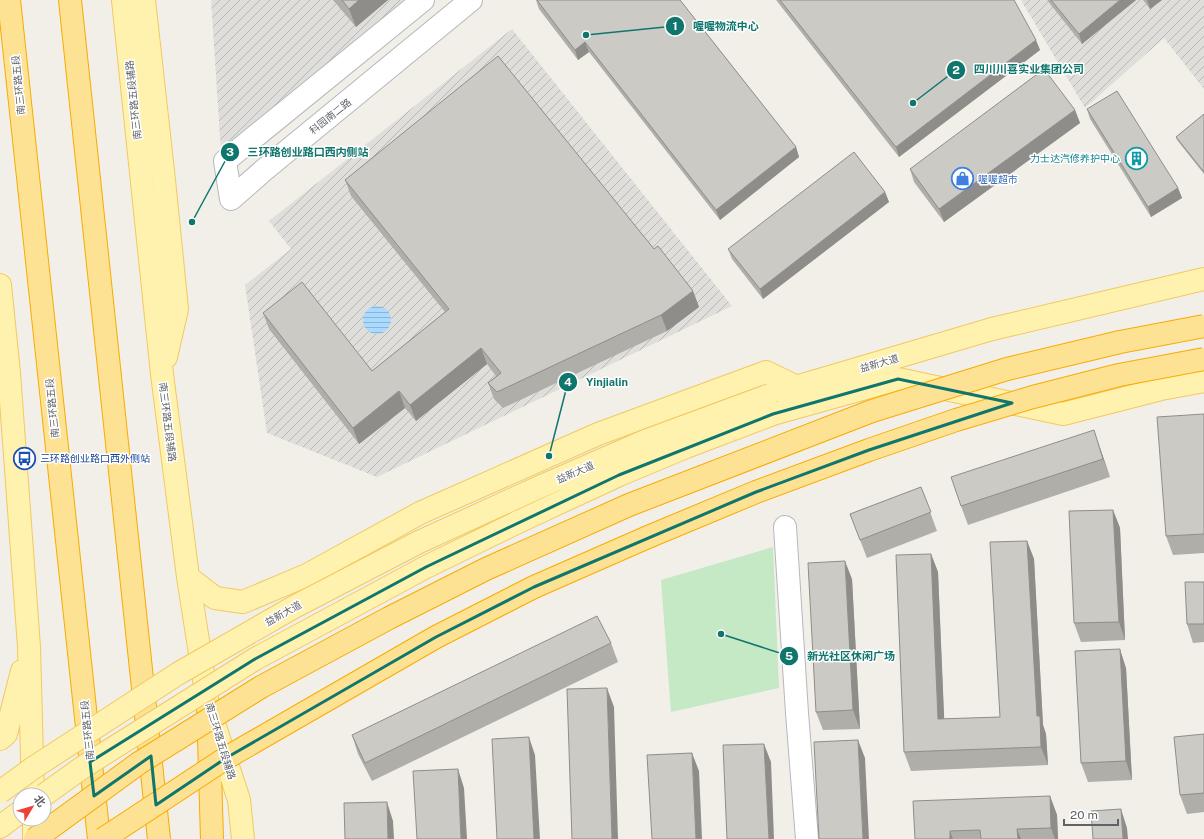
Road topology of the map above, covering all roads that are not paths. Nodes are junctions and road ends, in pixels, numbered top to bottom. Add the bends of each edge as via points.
1 (9, 0) edge
2 (70, 0) edge
3 (123, 0) edge
4 (144, 0) edge
5 (423, 0) edge
6 (471, 0) edge
7 (1204, 279) edge
8 (0, 285) edge
9 (1204, 326) edge
10 (0, 349) edge
11 (1204, 359) edge
12 (9, 373) junction
13 (162, 374) junction
14 (1204, 380) edge
15 (796, 387) junction
16 (770, 405) junction
17 (785, 527) dead end
18 (188, 577) junction
19 (29, 647) junction
20 (208, 705) junction
21 (0, 739) edge
22 (33, 787) edge
23 (52, 789) edge
24 (0, 792) edge
25 (12, 818) edge
26 (0, 827) edge
27 (34, 827) edge
28 (212, 832) edge
29 (35, 839) edge
30 (98, 839) edge
31 (103, 839) edge
32 (159, 839) edge
33 (243, 839) edge
34 (807, 839) edge

1 - 30 highway, 南三环路五段
2 - 32 highway
3 - 13 main road, 南三环路五段辅路
4 - 13 main road via 177,309
5 - 6 street, 科园南二路 via 225,161 231,199
7 - 15 main road, 益新大道 via 992,329
8 - 12 main road
9 - 29 highway, bridge via 1120,342 1007,369 872,411 629,505 486,569 261,687 139,763
10 - 12 main road
11 - 31 highway, bridge via 1083,384 956,420 756,492 648,537 534,587 436,637 226,758
12 - 19 main road
13 - 18 main road, 南三环路五段辅路
14 - 16 main road, 益新大道 via 1062,414 898,379
15 - 16 main road, 益新大道
15 - 18 main road via 766,372 598,434 420,513 307,575 243,602 215,598
16 - 23 main road, 益新大道, bridge via 686,447 619,475 426,567 255,659
16 - 24 main road, 益新大道, bridge via 645,441 412,546 294,607 179,673
17 - 34 street
18 - 20 main road, 南三环路五段辅路
19 - 21 main road via 6,734
19 - 22 main road
20 - 28 highway
20 - 33 main road, 南三环路五段辅路 via 239,800
25 - 26 main road
27 - 29 main road

